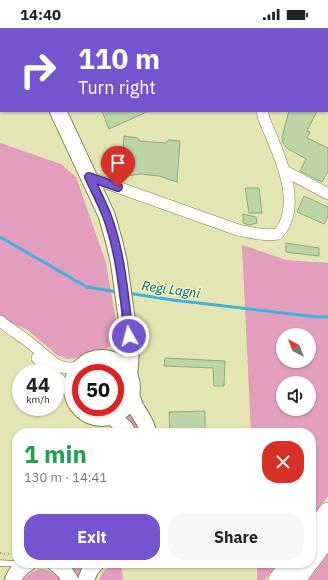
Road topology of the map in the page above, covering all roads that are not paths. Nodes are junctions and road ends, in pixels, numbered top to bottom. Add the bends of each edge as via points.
1 (58, 112) edge
2 (262, 112) edge
3 (285, 171) junction
4 (89, 177) junction
5 (327, 192) edge
6 (0, 321) edge
7 (129, 330) junction
8 (14, 332) junction
9 (108, 359) junction
10 (43, 364) edge
11 (85, 364) edge
12 (72, 368) edge
13 (129, 377) junction
14 (64, 385) edge
15 (72, 394) edge
16 (131, 395) junction
17 (124, 407) edge
18 (91, 416) edge
19 (111, 416) joint
20 (125, 428) edge
21 (148, 428) edge
22 (328, 512) edge
23 (316, 529) edge
24 (328, 536) edge
25 (316, 553) edge
26 (0, 563) edge
27 (12, 564) edge
28 (20, 568) edge
29 (62, 568) edge
30 (92, 568) edge
31 (287, 568) edge
32 (304, 568) edge
33 (13, 580) edge
34 (70, 580) edge
35 (86, 580) edge
36 (278, 580) edge
37 (296, 580) edge

1 - 4 main road
2 - 3 street
3 - 4 street via 289,197 286,220 278,234 268,235 238,230
3 - 5 street
4 - 7 main road via 107,216 116,246
6 - 8 street
7 - 9 main road via 123,347
7 - 13 main road
8 - 10 street
8 - 12 street via 56,364 63,368
9 - 11 main road via 98,358
9 - 13 main road via 124,368
13 - 16 main road
14 - 15 street
16 - 17 main road
16 - 21 main road
18 - 19 main road
19 - 20 main road
22 - 23 highway
24 - 25 highway
26 - 27 lane
28 - 33 main road
29 - 34 main road
30 - 35 main road
31 - 36 highway
32 - 37 highway

